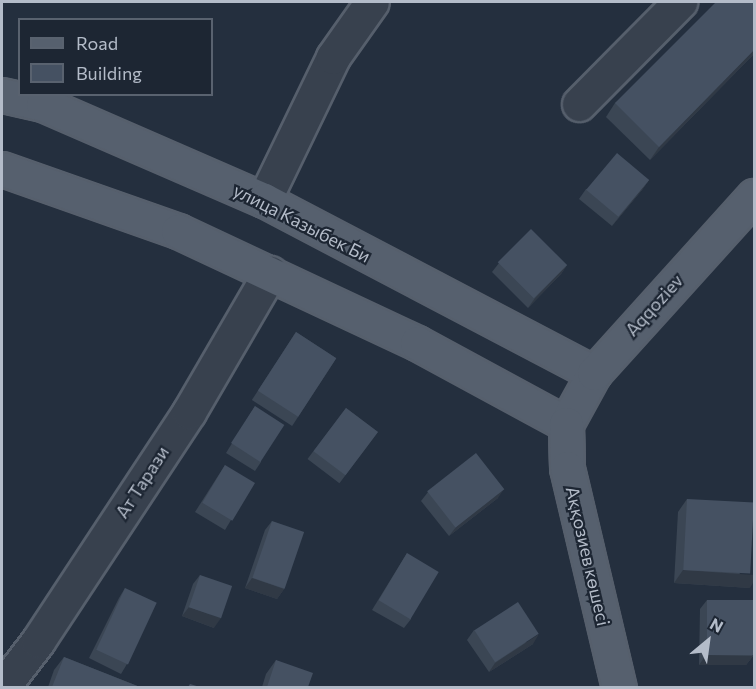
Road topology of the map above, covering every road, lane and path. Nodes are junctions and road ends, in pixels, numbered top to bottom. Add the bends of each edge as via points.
1 (372, 2) edge
2 (680, 2) edge
3 (2, 95) edge
4 (579, 104) dead end
5 (2, 169) edge
6 (754, 196) edge
7 (264, 200) junction
8 (270, 273) junction
9 (594, 373) junction
10 (566, 424) junction
11 (3, 685) edge
12 (619, 687) edge

1 - 7 street via 333,57
2 - 4 street
3 - 7 main road, улица Казыбек Би via 43,104
5 - 8 main road via 178,231
6 - 9 main road, Aqqoziev
7 - 9 main road, улица Казыбек Би
8 - 10 main road via 417,343
8 - 11 street, Ат Тарази via 189,412 38,641
9 - 10 main road, Aqqoziev
10 - 12 main road, Аққозиев көшесі via 567,468

